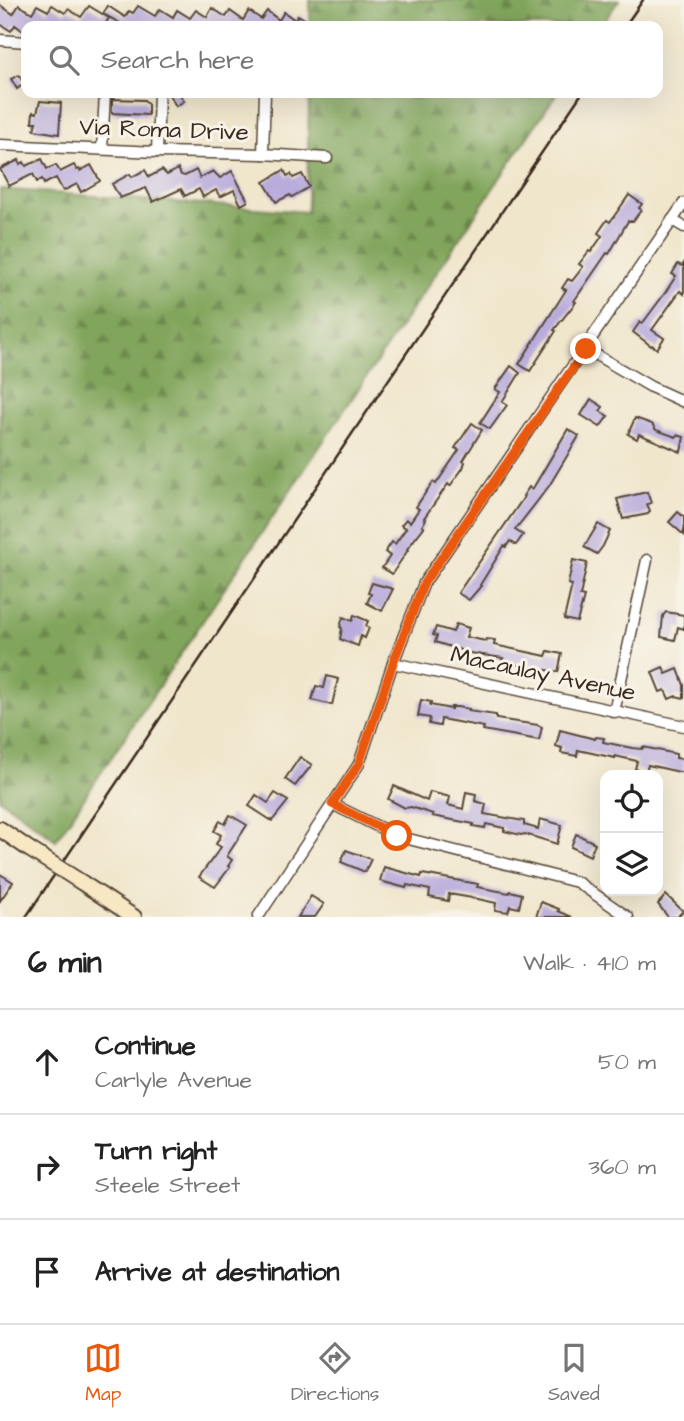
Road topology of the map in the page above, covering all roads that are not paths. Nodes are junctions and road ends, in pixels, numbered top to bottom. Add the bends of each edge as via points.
1 (0, 40) edge
2 (21, 42) edge
3 (104, 98) edge
4 (159, 98) edge
5 (265, 98) edge
6 (0, 145) edge
7 (102, 149) junction
8 (157, 152) junction
9 (263, 153) junction
10 (327, 158) dead end
11 (684, 203) edge
12 (672, 220) junction
13 (684, 227) edge
14 (586, 349) junction
15 (684, 402) edge
16 (647, 560) dead end
17 (393, 663) junction
18 (614, 712) junction
19 (684, 726) edge
20 (332, 804) junction
21 (0, 829) edge
22 (134, 917) edge
23 (258, 917) edge
24 (628, 917) edge

1 - 2 street
3 - 7 street
4 - 8 street
5 - 9 street
6 - 7 street, Via Roma Drive
7 - 8 street, Via Roma Drive
8 - 9 street, Via Roma Drive
9 - 10 street, Via Roma Drive
11 - 12 street
12 - 13 street
12 - 14 street
14 - 15 street
14 - 17 street via 424,583
16 - 18 street
17 - 18 street, Macaulay Avenue
17 - 20 street via 359,764
18 - 19 street, Macaulay Avenue
20 - 23 street
20 - 24 street via 397,836 577,882
21 - 22 main road, bridge

